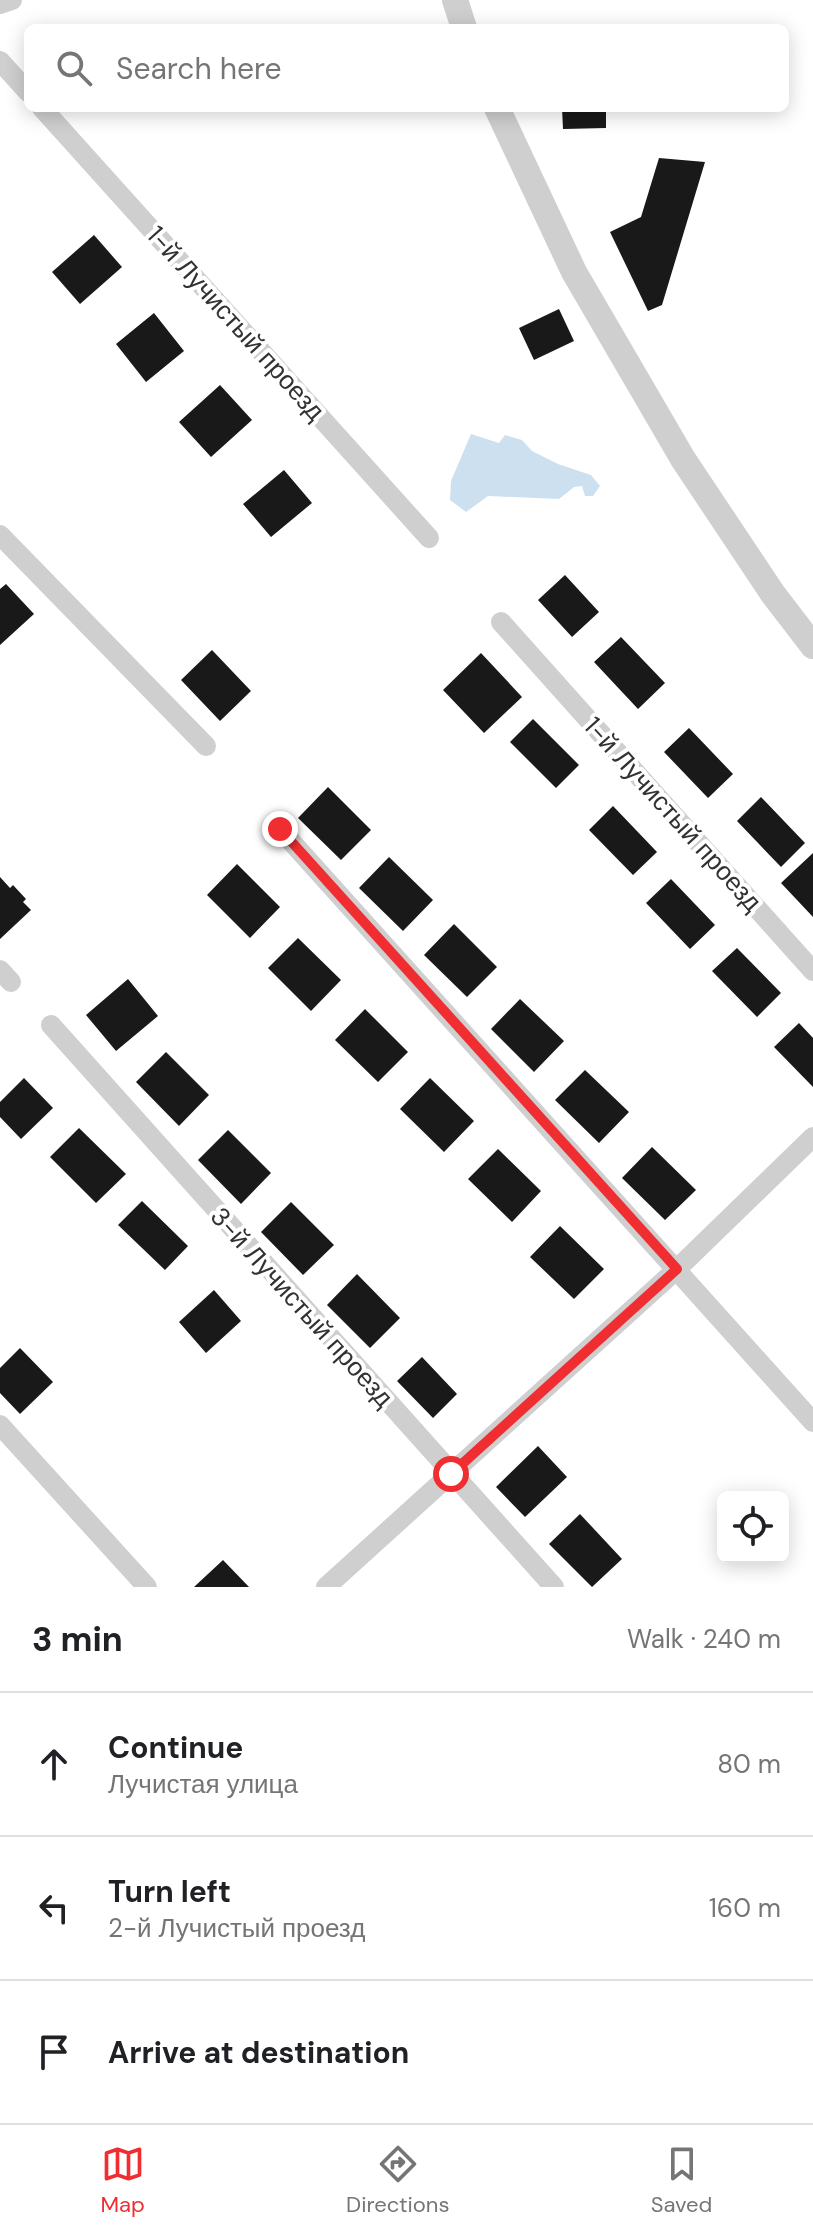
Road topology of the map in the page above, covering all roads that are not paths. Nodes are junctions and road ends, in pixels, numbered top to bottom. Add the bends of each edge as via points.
1 (12, 0) edge
2 (455, 0) edge
3 (0, 4) edge
4 (463, 24) edge
5 (0, 61) edge
6 (24, 88) edge
7 (46, 112) edge
8 (499, 112) edge
9 (0, 535) edge
10 (429, 538) dead end
11 (501, 622) dead end
12 (813, 646) edge
13 (206, 746) dead end
14 (280, 829) dead end
15 (813, 971) edge
16 (51, 1025) dead end
17 (813, 1137) edge
18 (677, 1269) junction
19 (813, 1422) edge
20 (0, 1425) edge
21 (451, 1474) junction
22 (147, 1587) edge
23 (326, 1587) edge
24 (554, 1587) edge

1 - 3 street
2 - 4 street
5 - 6 street
7 - 10 street, 1-й Лучистый проезд
8 - 12 street via 574,272 683,459
9 - 13 street
11 - 15 street, 1-й Лучистый проезд
14 - 18 street
16 - 21 street, 3-й Лучистый проезд
17 - 18 street
18 - 19 street
18 - 21 street
20 - 22 street
21 - 23 street
21 - 24 street, 3-й Лучистый проезд

